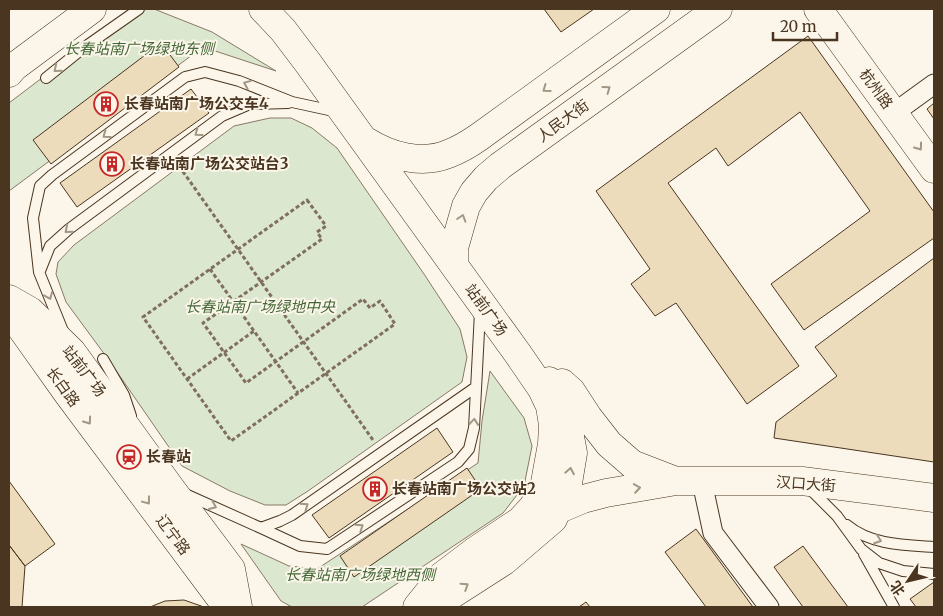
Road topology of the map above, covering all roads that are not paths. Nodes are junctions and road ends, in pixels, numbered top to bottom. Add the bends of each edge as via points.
1 (92, 9) edge
2 (139, 9) edge
3 (263, 9) edge
4 (282, 9) edge
5 (656, 9) edge
6 (718, 9) edge
7 (818, 9) edge
8 (308, 63) junction
9 (11, 70) edge
10 (46, 78) dead end
11 (934, 84) edge
12 (292, 102) junction
13 (894, 113) junction
14 (344, 114) junction
15 (362, 138) junction
16 (934, 169) edge
17 (454, 265) junction
18 (39, 272) junction
19 (9, 299) edge
20 (481, 302) junction
21 (9, 311) edge
22 (72, 352) junction
23 (103, 359) dead end
24 (537, 364) junction
25 (476, 387) junction
26 (134, 437) junction
27 (118, 462) joint
28 (802, 481) junction
29 (689, 482) junction
30 (169, 486) junction
31 (934, 498) edge
32 (557, 510) junction
33 (837, 516) junction
34 (261, 528) junction
35 (934, 547) edge
36 (861, 549) junction
37 (934, 574) edge
38 (227, 607) edge
39 (238, 607) edge
40 (419, 607) edge
41 (769, 607) edge
42 (894, 607) edge

1 - 9 main road
2 -> 10 lane
3 - 8 main road, 站前广场
4 - 8 main road
5 -> 15 main road via 463,148 430,159 392,155
17 -> 6 main road, 人民大街 via 454,248 466,206 486,178
7 - 13 main road, 杭州路
8 - 14 main road, 站前广场
11 - 13 street
12 - 14 lane
12 -> 18 lane via 250,104 222,116 69,229 50,246
12 -> 18 lane via 239,81 205,72 185,77 40,186 33,218
13 -> 16 main road, 杭州路
14 - 15 main road, 站前广场
15 - 17 main road, 站前广场
17 - 20 main road, 站前广场
18 -> 22 lane
19 - 22 main road, 站前广场 via 30,311
20 - 24 main road via 508,323
20 - 25 lane
20 - 40 main road, 站前广场 via 542,389 550,406 552,444 544,488 520,521 442,576
21 -> 27 main road, 长白路
22 - 26 main road, 站前广场
23 - 26 lane via 124,395
24 - 29 main road via 571,391 609,444 632,464
32 -> 24 main road via 567,489 573,453 566,415 551,383
34 -> 25 lane via 292,516
34 -> 25 lane via 300,546 327,549 458,462 469,449 474,428
26 - 30 main road, 站前广场
27 -> 38 main road, 辽宁路
28 - 29 main road, 汉口大街
28 - 31 main road, 汉口大街
28 - 33 lane
32 -> 29 main road via 606,493
29 - 41 street via 713,533
30 -> 34 lane
30 - 39 main road, 站前广场 via 231,569
40 -> 32 main road via 448,597 504,561 553,519
33 -> 35 lane via 855,532 888,543
33 - 36 lane
36 - 37 lane via 886,566
36 - 42 lane

